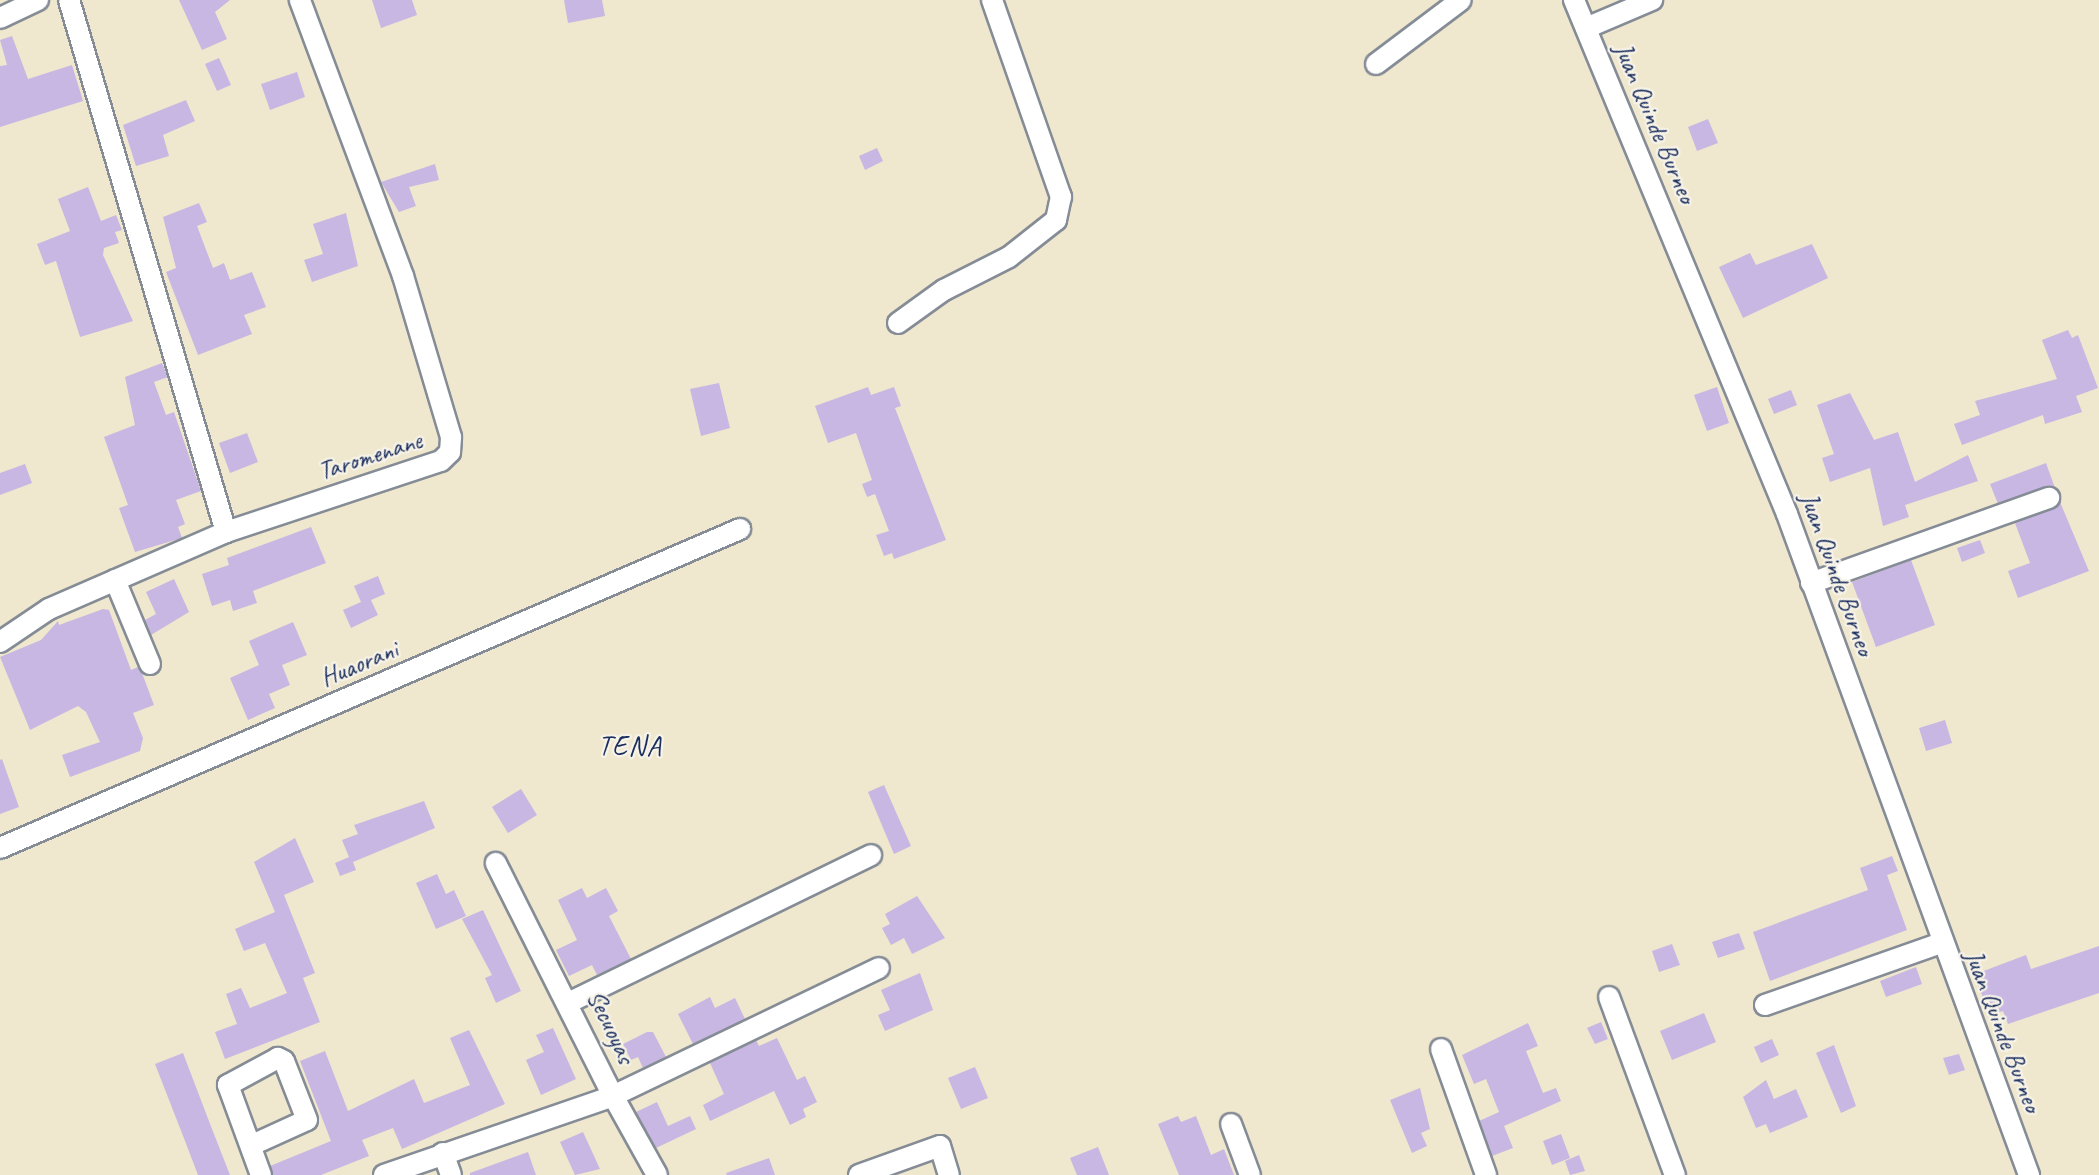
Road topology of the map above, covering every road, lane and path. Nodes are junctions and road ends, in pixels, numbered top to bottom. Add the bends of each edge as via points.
1 (38, 0) edge
2 (69, 0) edge
3 (300, 0) edge
4 (992, 0) edge
5 (1461, 0) edge
6 (1574, 0) edge
7 (1652, 0) edge
8 (0, 18) edge
9 (1586, 28) junction
10 (1376, 64) dead end
11 (898, 323) dead end
12 (2049, 498) dead end
13 (740, 529) dead end
14 (226, 532) junction
15 (115, 580) junction
16 (1812, 583) junction
17 (0, 642) edge
18 (150, 664) dead end
19 (0, 848) edge
20 (871, 855) dead end
21 (496, 863) dead end
22 (1941, 943) junction
23 (879, 968) dead end
24 (1609, 997) dead end
25 (570, 1002) junction
26 (1765, 1005) dead end
27 (1441, 1049) dead end
28 (613, 1096) junction
29 (1231, 1124) dead end
30 (252, 1145) junction
31 (443, 1154) junction
32 (261, 1175) edge
33 (384, 1175) edge
34 (451, 1175) edge
35 (657, 1175) edge
36 (859, 1175) edge
37 (949, 1175) edge
38 (1250, 1175) edge
39 (1485, 1175) edge
40 (1676, 1175) edge
41 (2029, 1175) edge

1 - 8 street
2 - 14 street
3 - 14 street, Taromenane via 403,276 451,437 450,452 441,461
4 - 11 street via 1061,197 1056,220 1009,257 944,290
5 - 10 street
6 - 9 street, Juan Quinde Burneo
7 - 9 street
9 - 16 street, Juan Quinde Burneo
12 - 16 street
13 - 19 street, Huaorani
14 - 15 street, Taromenane
15 - 17 street, Taromenane via 49,609
15 - 18 street
16 - 22 street, Juan Quinde Burneo
20 - 25 street
21 - 25 street, Secuoyas
22 - 26 street
22 - 41 street, Juan Quinde Burneo
23 - 28 street
24 - 40 street
25 - 28 street, Secuoyas
27 - 39 street
28 - 31 street, Secuoyas
28 - 35 street
29 - 38 street
30 - 30 street via 306,1120 289,1071 278,1058 228,1085
30 - 32 street
31 - 33 street, Secuoyas
31 - 34 street
36 - 37 street via 940,1146

